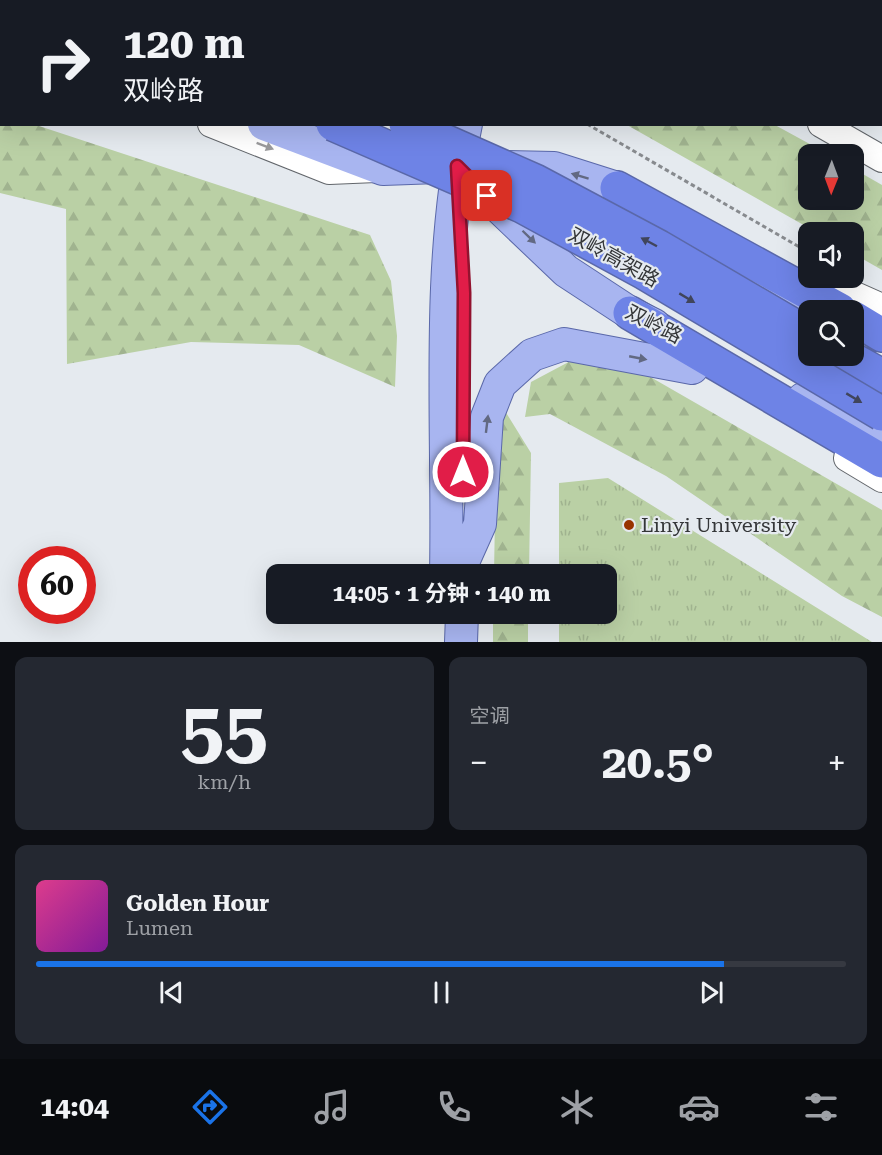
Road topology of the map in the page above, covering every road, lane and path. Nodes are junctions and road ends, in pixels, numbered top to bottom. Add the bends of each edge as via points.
1 (216, 126) edge
2 (269, 126) edge
3 (338, 126) edge
4 (411, 126) edge
5 (430, 126) edge
6 (455, 126) edge
7 (466, 126) edge
8 (590, 126) edge
9 (824, 126) edge
10 (882, 159) edge
11 (457, 166) junction
12 (383, 169) junction
13 (617, 188) junction
14 (798, 246) edge
15 (798, 269) edge
16 (839, 288) edge
17 (822, 300) edge
18 (882, 307) edge
19 (798, 308) edge
20 (630, 313) junction
21 (864, 324) edge
22 (798, 328) edge
23 (882, 335) edge
24 (864, 349) edge
25 (882, 359) edge
26 (864, 366) edge
27 (692, 368) junction
28 (882, 376) edge
29 (882, 414) edge
30 (882, 438) edge
31 (882, 461) edge
32 (882, 479) edge
33 (457, 564) edge
34 (460, 564) edge
35 (446, 624) edge
36 (462, 624) edge
37 (445, 642) edge
38 (461, 642) edge

1 -> 12 street via 329,171
2 - 12 main road
3 -> 29 highway, 双岭高架路, bridge via 522,206 645,273
22 -> 4 highway, 双岭高架路, bridge via 535,181
5 - 11 main road, 双岭路
6 - 11 main road
7 - 11 main road
8 - 14 path
9 - 10 street
11 - 12 main road
13 -> 11 main road via 554,168
11 -> 20 main road, 双岭路 via 566,271
11 - 33 main road via 464,293
13 - 15 street
13 - 17 highway
13 - 19 main road
16 - 18 street
20 - 27 street
20 - 30 main road, 双岭路
20 - 31 highway
21 - 23 highway
24 - 25 main road
26 - 28 highway
27 - 32 street
34 -> 27 main road via 480,524 487,417 500,384 532,355 564,344
35 - 37 main road
36 - 38 main road

